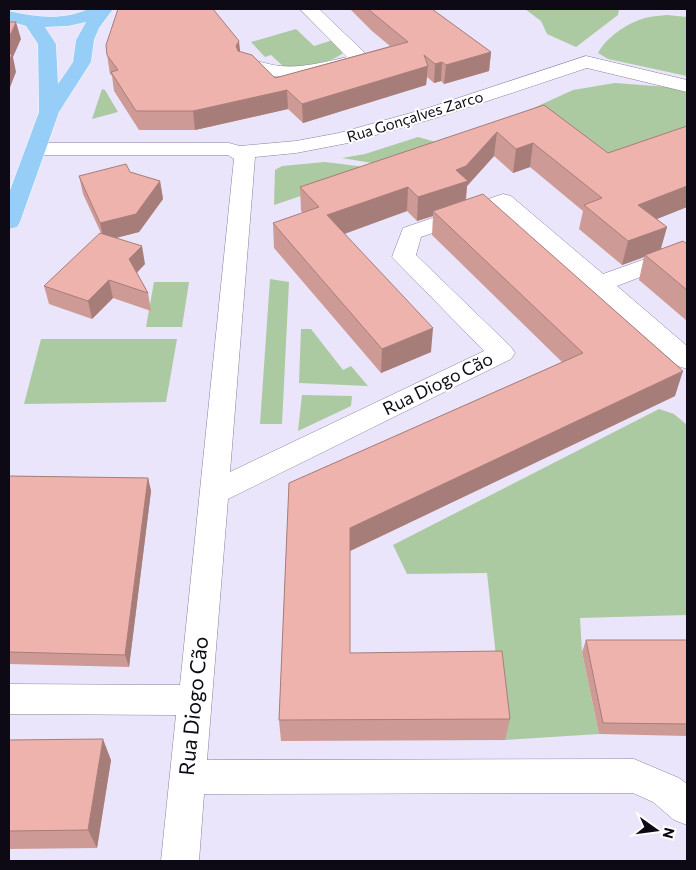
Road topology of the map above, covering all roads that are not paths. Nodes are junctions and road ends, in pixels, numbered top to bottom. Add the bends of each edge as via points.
1 (102, 9) edge
2 (309, 9) edge
3 (18, 19) edge
4 (248, 65) edge
5 (687, 86) edge
6 (49, 112) junction
7 (36, 149) junction
8 (240, 152) junction
9 (9, 222) edge
10 (687, 251) edge
11 (600, 284) junction
12 (687, 360) edge
13 (215, 492) junction
14 (9, 699) edge
15 (195, 700) junction
16 (187, 777) junction
17 (687, 807) edge
18 (180, 861) edge

1 - 3 main road via 66,20
1 - 6 main road via 85,40 82,62
2 - 4 street via 360,59 305,73 270,72
3 - 6 main road via 47,44
5 - 8 street, Rua Gonçalves Zarco via 586,62 341,139
6 - 7 main road
7 - 8 street via 229,149
7 - 9 main road
8 - 13 street, Rua Diogo Cão via 245,158
10 - 11 street
11 - 12 street
11 - 13 street, Rua Diogo Cão via 504,201 411,233 404,257 502,353
13 - 15 street, Rua Diogo Cão
14 - 15 street
15 - 16 street, Rua Diogo Cão
16 - 17 street via 634,776 666,790
16 - 18 street, Rua Diogo Cão

